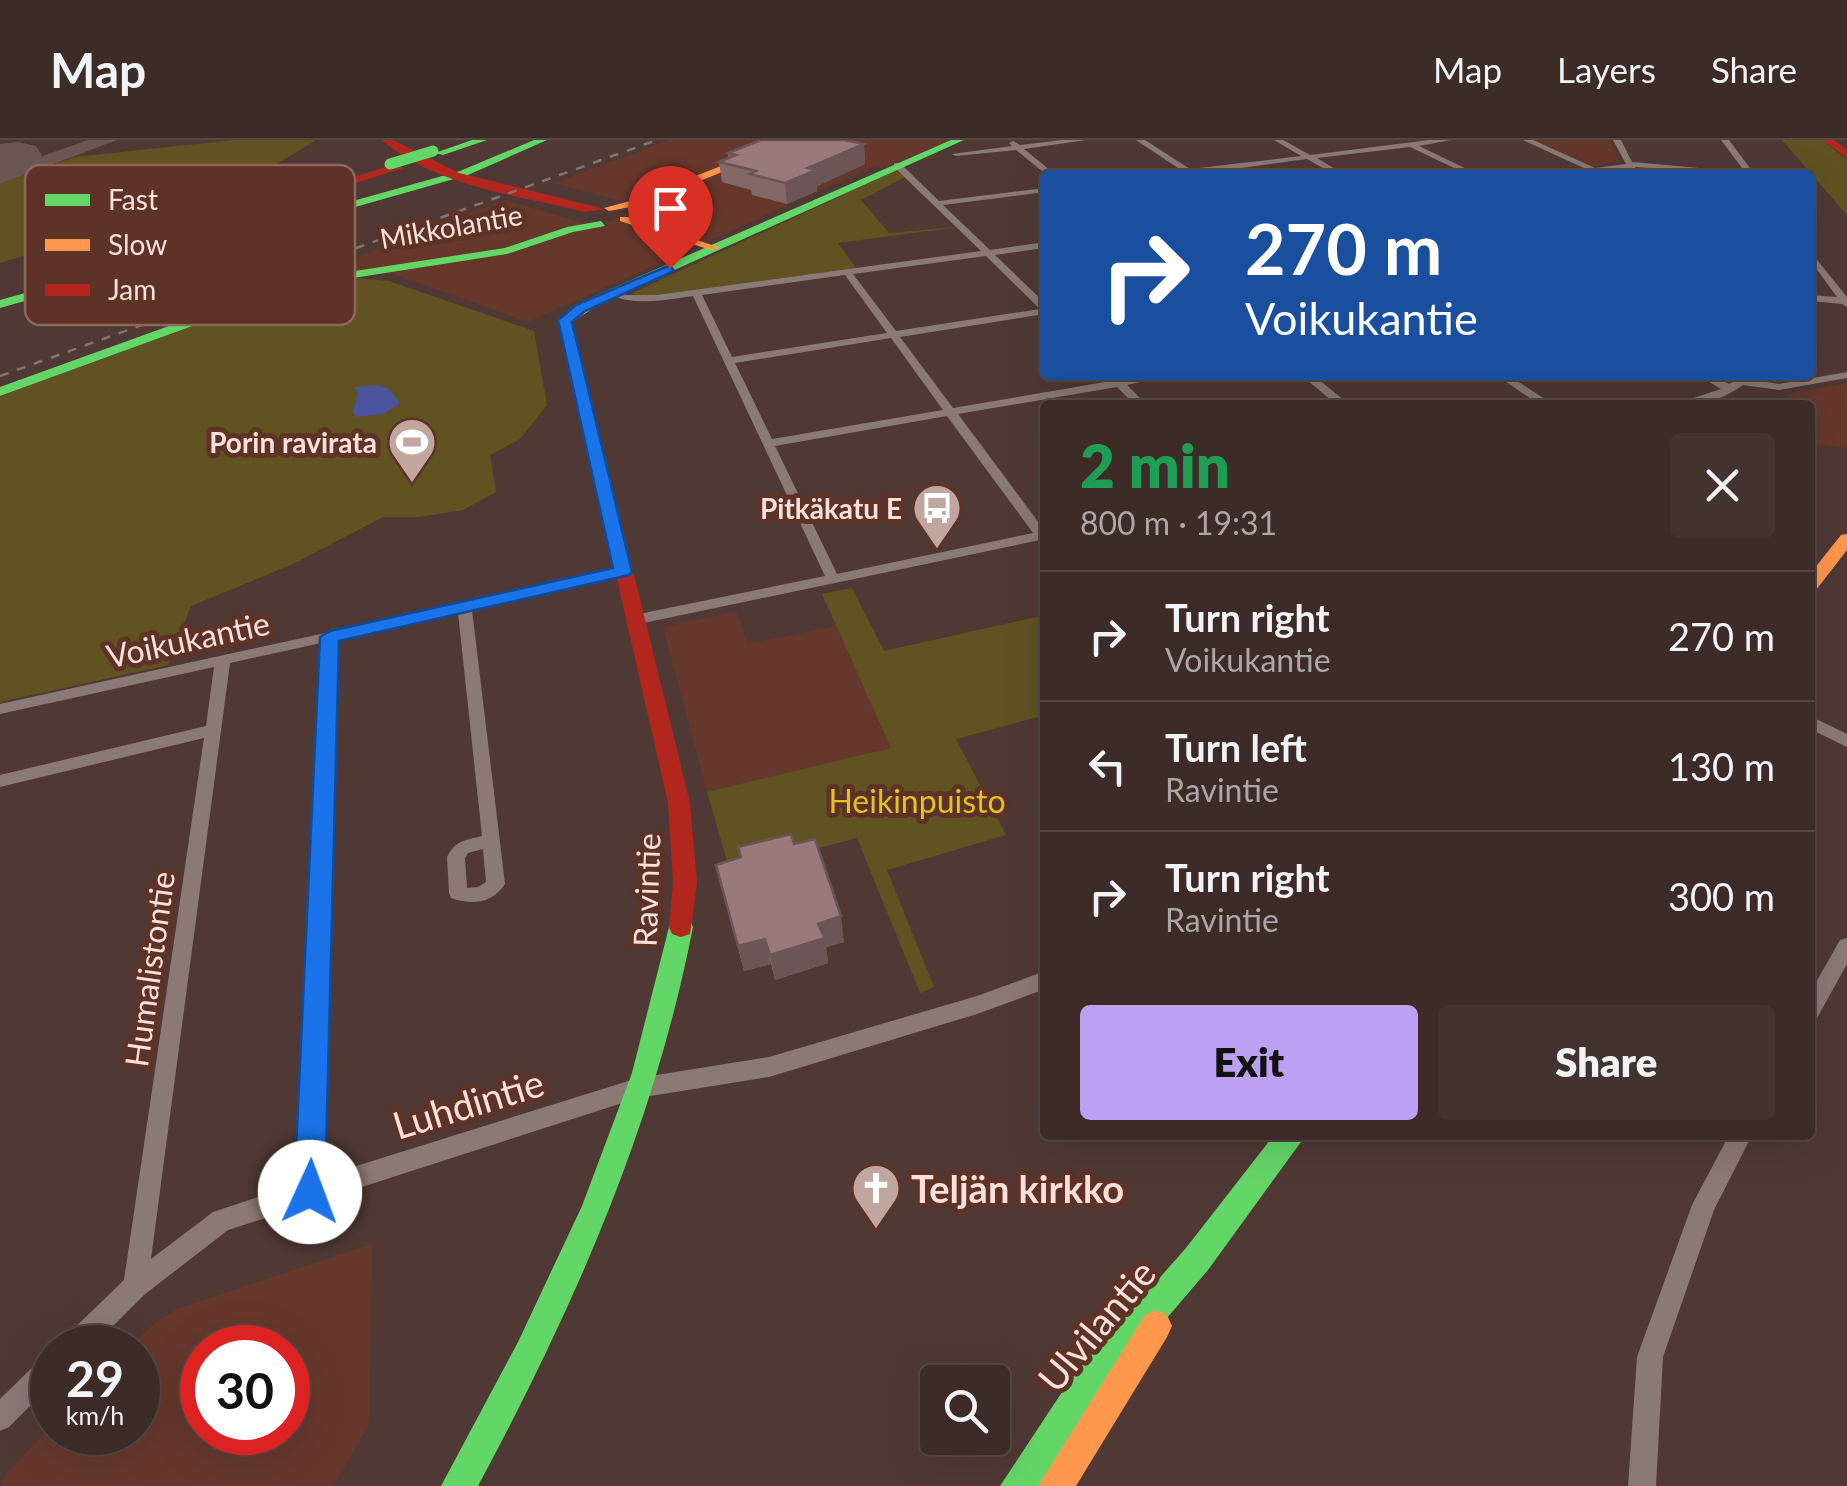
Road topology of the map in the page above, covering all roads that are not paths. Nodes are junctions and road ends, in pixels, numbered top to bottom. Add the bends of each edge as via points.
1 (467, 140) edge
2 (482, 140) edge
3 (542, 140) edge
4 (796, 140) edge
5 (1008, 140) edge
6 (1082, 140) edge
7 (1140, 140) edge
8 (1278, 140) edge
9 (1446, 140) edge
10 (1527, 140) edge
11 (1618, 140) edge
12 (1725, 140) edge
13 (1828, 140) edge
14 (1407, 142) edge
15 (958, 147) edge
16 (1018, 147) junction
17 (438, 148) edge
18 (1847, 155) edge
19 (1309, 157) junction
20 (390, 158) edge
21 (897, 165) junction
22 (1632, 168) edge
23 (1594, 169) junction
24 (355, 170) edge
25 (1046, 170) edge
26 (1186, 170) edge
27 (1213, 170) edge
28 (1333, 170) edge
29 (1465, 170) edge
30 (1587, 170) edge
31 (1666, 170) edge
32 (1747, 170) edge
33 (355, 171) edge
34 (464, 173) junction
35 (1040, 191) edge
36 (940, 203) junction
37 (355, 204) edge
38 (606, 217) junction
39 (1040, 245) edge
40 (715, 248) junction
41 (990, 252) junction
42 (1815, 261) edge
43 (848, 272) junction
44 (355, 274) edge
45 (25, 283) edge
46 (25, 284) edge
47 (0, 292) edge
48 (612, 293) junction
49 (696, 293) junction
50 (25, 297) edge
51 (1815, 299) edge
52 (1846, 302) edge
53 (0, 304) edge
54 (1040, 305) edge
55 (1040, 311) edge
56 (184, 325) edge
57 (897, 334) junction
58 (728, 360) junction
59 (1847, 375) edge
60 (1110, 380) edge
61 (1116, 380) edge
62 (1312, 380) edge
63 (1509, 380) edge
64 (1737, 382) edge
65 (0, 392) edge
66 (1136, 400) edge
67 (1338, 400) edge
68 (1540, 400) edge
69 (1691, 400) edge
70 (953, 412) junction
71 (769, 443) junction
72 (1040, 531) edge
73 (1040, 537) edge
74 (1847, 537) edge
75 (1815, 560) edge
76 (623, 572) junction
77 (833, 579) junction
78 (1815, 579) edge
79 (465, 607) junction
80 (634, 620) junction
81 (330, 637) junction
82 (223, 660) junction
83 (0, 709) edge
84 (1815, 725) edge
85 (212, 730) junction
86 (1847, 741) edge
87 (0, 781) edge
88 (490, 840) dead end
89 (1847, 946) edge
90 (1040, 982) edge
91 (1815, 1003) edge
92 (638, 1088) junction
93 (1288, 1140) edge
94 (1738, 1140) edge
95 (310, 1192) junction
96 (1197, 1259) junction
97 (136, 1286) junction
98 (96, 1325) edge
99 (30, 1388) edge
100 (0, 1418) edge
101 (459, 1486) edge
102 (1018, 1486) edge
103 (1056, 1486) edge
104 (1642, 1486) edge

1 - 17 main road
2 - 17 main road
3 - 34 main road
4 - 38 main road, Mikkolantie
5 - 16 street
6 - 16 street
7 - 26 street
8 - 19 street
9 - 14 street
10 - 23 street
11 - 22 street
12 - 32 street
13 - 18 main road
14 - 19 street
14 - 29 street
15 - 16 street
15 - 21 main road
16 - 25 street
17 - 20 main road, bridge
19 - 27 street
19 - 28 street
20 - 24 main road
20 - 33 main road
20 - 34 main road via 403,154
21 - 36 street
21 - 40 main road
22 - 23 street
22 - 31 street
23 - 30 street
34 - 37 main road
34 - 38 main road
35 - 36 street
36 - 41 street
38 - 40 main road
38 - 44 main road, Mikkolantie via 507,251
39 - 41 street
40 - 48 main road
41 - 43 street
41 - 54 street
42 - 52 street
43 - 49 street
43 - 57 street
45 - 47 main road
46 - 47 main road
48 - 49 street via 633,299
48 - 76 main road, Ravintie via 564,324
49 - 58 street
50 - 53 main road
51 - 52 street
55 - 57 street
56 - 65 main road, Mikkolantie
57 - 58 street
57 - 70 street
58 - 71 street
59 - 64 street via 1779,387
60 - 70 street
61 - 66 street
62 - 67 street
63 - 68 street
64 - 69 street
70 - 71 street
70 - 72 street
71 - 77 street
73 - 77 street
74 - 75 main road
74 - 78 main road
76 - 79 street, Voikukantie
76 - 80 main road, Ravintie
77 - 80 street
79 - 81 street, Voikukantie
79 - 88 street
80 - 92 main road, Ravintie via 679,803 686,876 669,997
81 - 82 street, Voikukantie
81 - 95 street
82 - 83 street, Voikukantie
82 - 85 street, Humalistontie
84 - 86 street
85 - 87 street
85 - 97 street, Humalistontie
89 - 91 street
90 - 92 street, Luhdintie via 769,1066
92 - 95 street, Luhdintie
92 - 101 main road, Ravintie via 556,1295
93 - 96 main road, Ulvilantie
94 - 104 street via 1704,1205 1650,1358
95 - 97 street, Luhdintie via 221,1220
96 - 102 main road, Ulvilantie via 1084,1389
96 - 103 main road, Ulvilantie
97 - 98 street, Luhdintie
99 - 100 street

